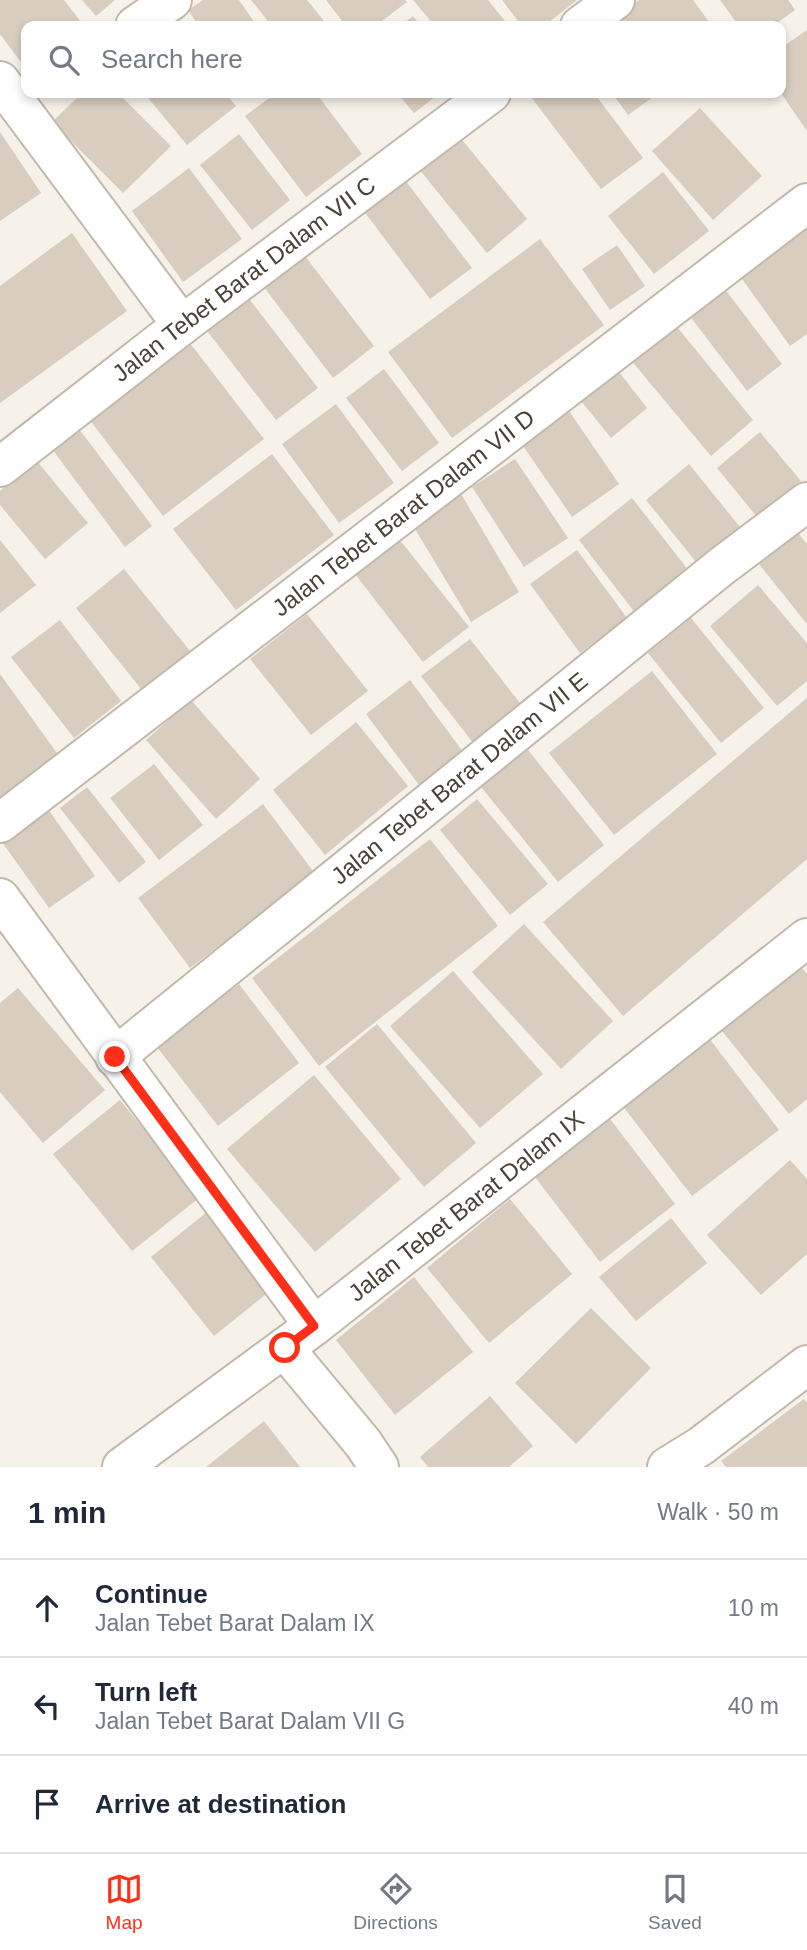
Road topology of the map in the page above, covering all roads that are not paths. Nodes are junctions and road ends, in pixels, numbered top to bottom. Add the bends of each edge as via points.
1 (172, 0) edge
2 (615, 0) edge
3 (142, 21) edge
4 (587, 21) edge
5 (23, 98) edge
6 (484, 98) edge
7 (807, 203) edge
8 (182, 325) junction
9 (0, 467) edge
10 (807, 502) edge
11 (0, 823) edge
12 (0, 898) edge
13 (807, 938) edge
14 (115, 1057) junction
15 (299, 1337) junction
16 (807, 1365) edge
17 (705, 1457) edge
18 (122, 1467) edge
19 (379, 1467) edge
20 (667, 1467) edge

1 - 3 street
2 - 4 street
5 - 8 street
6 - 8 street, Jalan Tebet Barat Dalam VII C
7 - 11 street, Jalan Tebet Barat Dalam VII D
8 - 9 street, Jalan Tebet Barat Dalam VII C
10 - 14 street, Jalan Tebet Barat Dalam VII E
12 - 14 street
13 - 15 street, Jalan Tebet Barat Dalam IX
14 - 15 street
15 - 18 street, Jalan Tebet Barat Dalam IX
15 - 19 street
16 - 17 street
17 - 20 street

